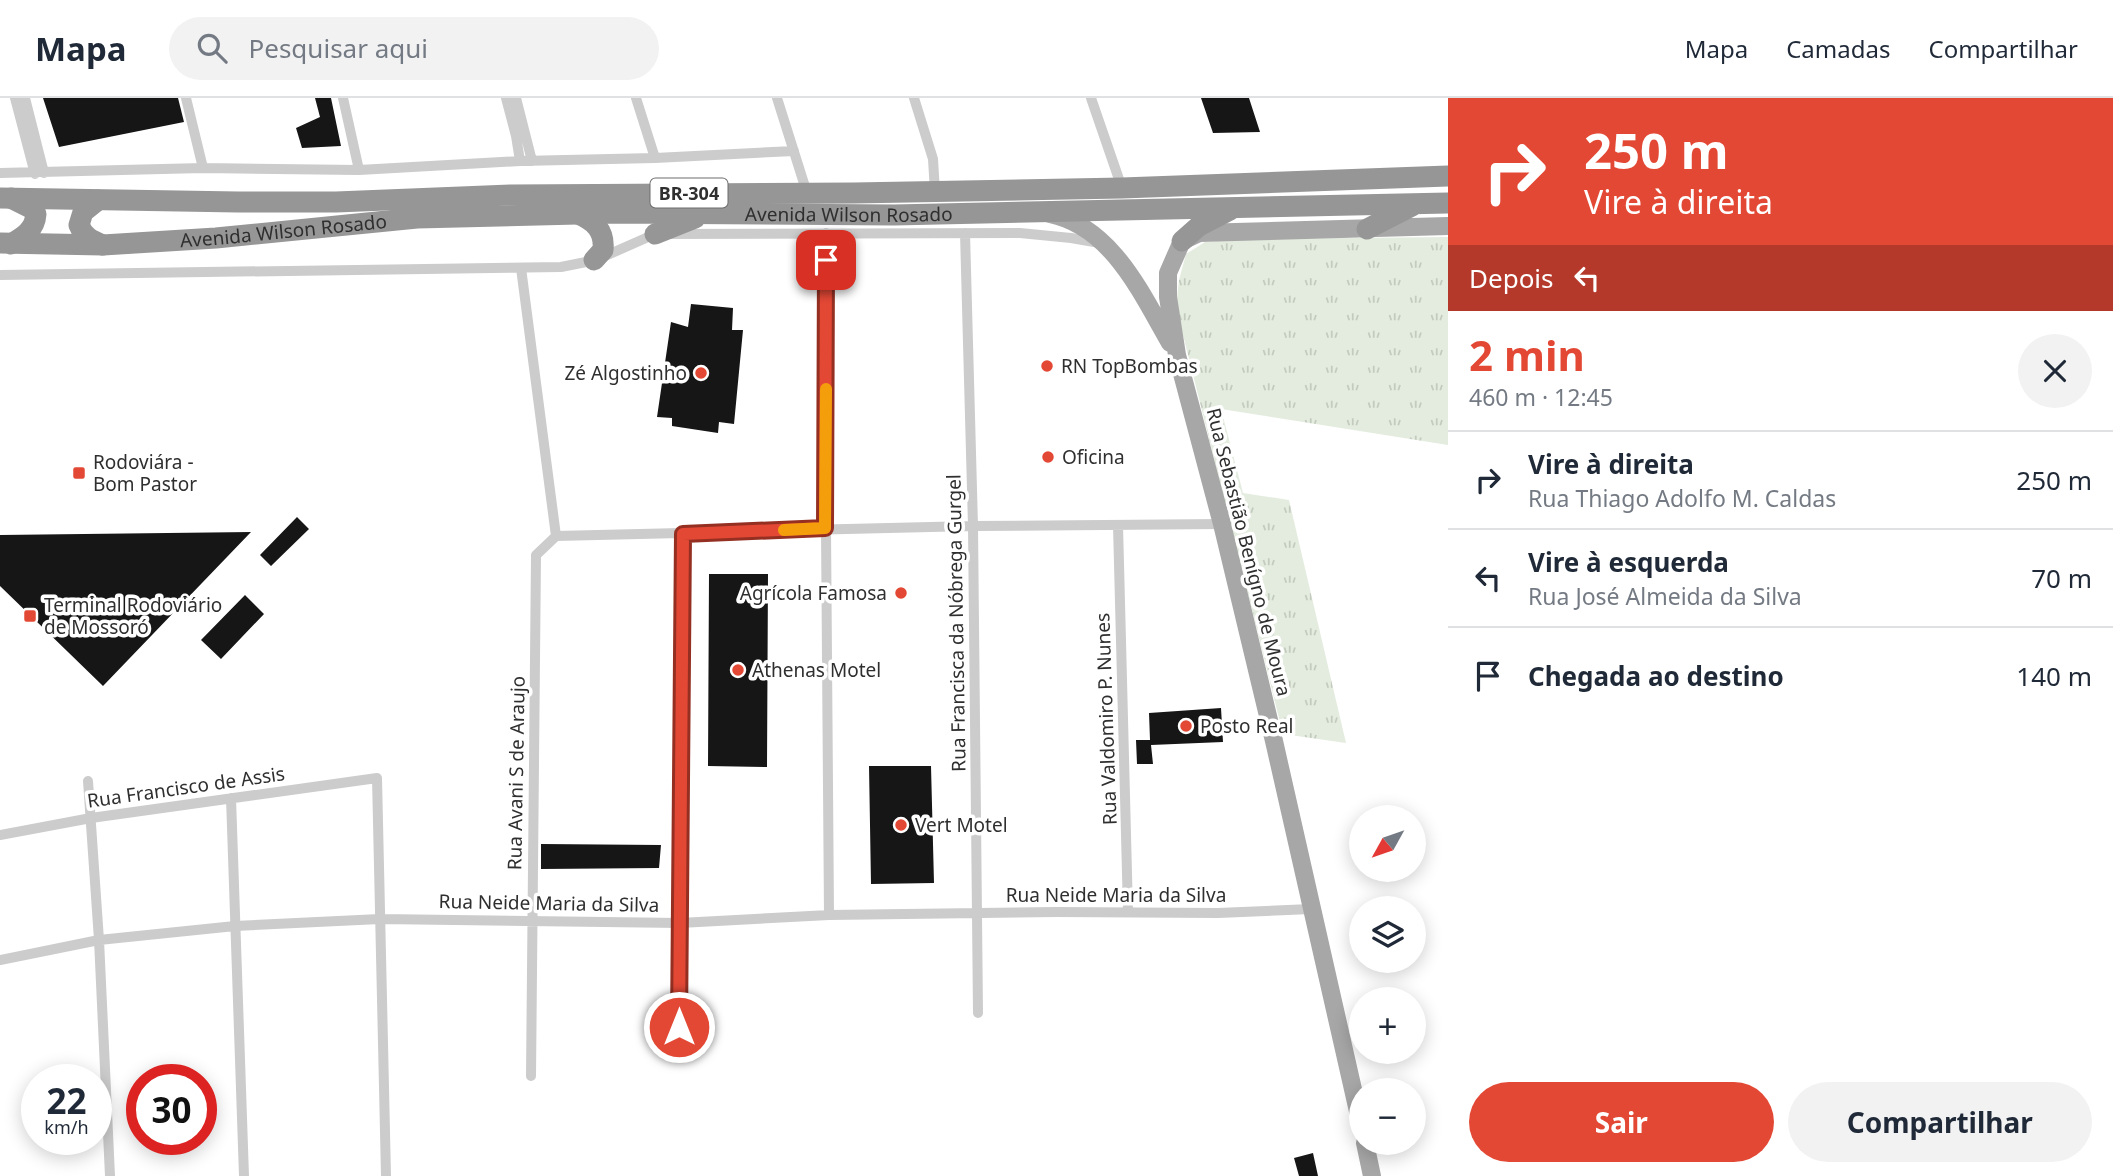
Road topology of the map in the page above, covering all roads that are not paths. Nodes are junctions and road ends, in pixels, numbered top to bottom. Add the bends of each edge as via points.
1 (15, 98) edge
2 (25, 98) edge
3 (186, 98) edge
4 (343, 98) edge
5 (506, 98) edge
6 (516, 98) edge
7 (636, 98) edge
8 (777, 98) edge
9 (914, 98) edge
10 (1091, 98) edge
11 (794, 151) junction
12 (655, 158) junction
13 (520, 160) junction
14 (532, 160) junction
15 (203, 168) junction
16 (359, 170) junction
17 (0, 173) edge
18 (40, 173) junction
19 (1448, 176) edge
20 (1122, 188) junction
21 (935, 191) junction
22 (807, 193) junction
23 (4, 198) edge
24 (98, 200) junction
25 (1448, 203) edge
26 (1415, 205) junction
27 (1238, 207) junction
28 (1037, 212) junction
29 (578, 214) junction
30 (708, 214) junction
31 (1448, 226) edge
32 (1367, 229) junction
33 (826, 233) junction
34 (965, 233) junction
35 (655, 234) junction
36 (1182, 241) junction
37 (5, 243) edge
38 (1105, 244) junction
39 (103, 245) junction
40 (594, 260) junction
41 (521, 268) junction
42 (0, 275) edge
43 (1177, 355) junction
44 (1222, 524) junction
45 (1118, 525) junction
46 (973, 526) junction
47 (825, 528) junction
48 (683, 534) junction
49 (556, 536) junction
50 (88, 781) dead end
51 (231, 798) junction
52 (91, 818) junction
53 (0, 835) edge
54 (1311, 909) junction
55 (1128, 912) junction
56 (978, 913) junction
57 (829, 915) junction
58 (380, 919) junction
59 (532, 920) junction
60 (680, 923) junction
61 (235, 926) junction
62 (99, 940) junction
63 (0, 960) edge
64 (978, 1013) dead end
65 (679, 1054) dead end
66 (531, 1076) dead end
67 (1350, 1078) edge
68 (1368, 1155) edge
69 (110, 1176) edge
70 (244, 1176) edge
71 (386, 1176) edge
72 (1372, 1176) edge

1 - 18 street
2 - 18 street
3 - 15 street
4 - 16 street
5 - 13 street
6 - 14 street
7 - 12 street
8 - 11 street
9 - 21 street via 933,159
10 - 20 street
11 - 12 street
11 - 22 street
12 - 14 street
13 - 14 street
13 - 16 street
15 - 16 street
15 - 18 street
17 - 18 street
19 - 20 highway, Avenida Wilson Rosado / BR-304
20 - 21 highway, Avenida Wilson Rosado / BR-304
21 - 22 highway, Avenida Wilson Rosado / BR-304
22 - 24 highway, Avenida Wilson Rosado / BR-304 via 511,195 324,202
23 - 24 highway, Avenida Wilson Rosado / BR-304
23 - 37 highway via 31,208 36,215 32,228
24 - 39 highway via 83,212 79,225 89,239
25 - 26 highway, Avenida Wilson Rosado / BR-304
26 - 27 highway, Avenida Wilson Rosado / BR-304
26 - 32 highway
27 - 28 highway, Avenida Wilson Rosado / BR-304
27 - 36 highway via 1199,226
28 - 30 highway, Avenida Wilson Rosado / BR-304
28 - 38 main road via 1062,217
29 - 30 highway, Avenida Wilson Rosado / BR-304
29 - 39 highway, Avenida Wilson Rosado / BR-304 via 417,218
29 - 40 highway via 592,220 601,234 603,250
30 - 35 highway
31 - 32 main road
32 - 36 main road via 1199,233
33 - 34 street
33 - 35 street
33 - 47 street
34 - 38 street via 1020,233
34 - 46 street, Rua Francisca da Nóbrega Gurgel
35 - 40 street
36 - 43 main road via 1168,273
37 - 39 highway, Avenida Wilson Rosado / BR-304
38 - 43 main road
40 - 41 street
41 - 42 street
41 - 49 street
43 - 44 main road, Rua Sebastião Benígno de Moura
44 - 45 street
44 - 54 main road, Rua Sebastião Benígno de Moura
45 - 46 street
45 - 55 street, Rua Valdomiro P. Nunes
46 - 47 street
46 - 56 street, Rua Francisca da Nóbrega Gurgel
47 - 48 street
47 - 57 street
48 - 49 street
48 - 60 street
49 - 59 street, Rua Avani S de Araujo via 536,555
50 - 52 street
51 - 52 street, Rua Francisco de Assis
51 - 58 street, Rua Francisco de Assis via 377,778
51 - 61 street
52 - 53 street, Rua Francisco de Assis
52 - 62 street
54 - 55 street, Rua Neide Maria da Silva
54 - 67 main road, Rua Sebastião Benígno de Moura
55 - 56 street, Rua Neide Maria da Silva
56 - 57 street, Rua Neide Maria da Silva
56 - 64 street, Rua Francisca da Nóbrega Gurgel
57 - 60 street, Rua Neide Maria da Silva
58 - 59 street, Rua Neide Maria da Silva
58 - 61 street, Rua Neide Maria da Silva
58 - 71 street
59 - 60 street, Rua Neide Maria da Silva
59 - 66 street, Rua Avani S de Araujo
60 - 65 street
61 - 62 street, Rua Neide Maria da Silva
61 - 70 street
62 - 63 street, Rua Neide Maria da Silva
62 - 69 street
68 - 72 main road

